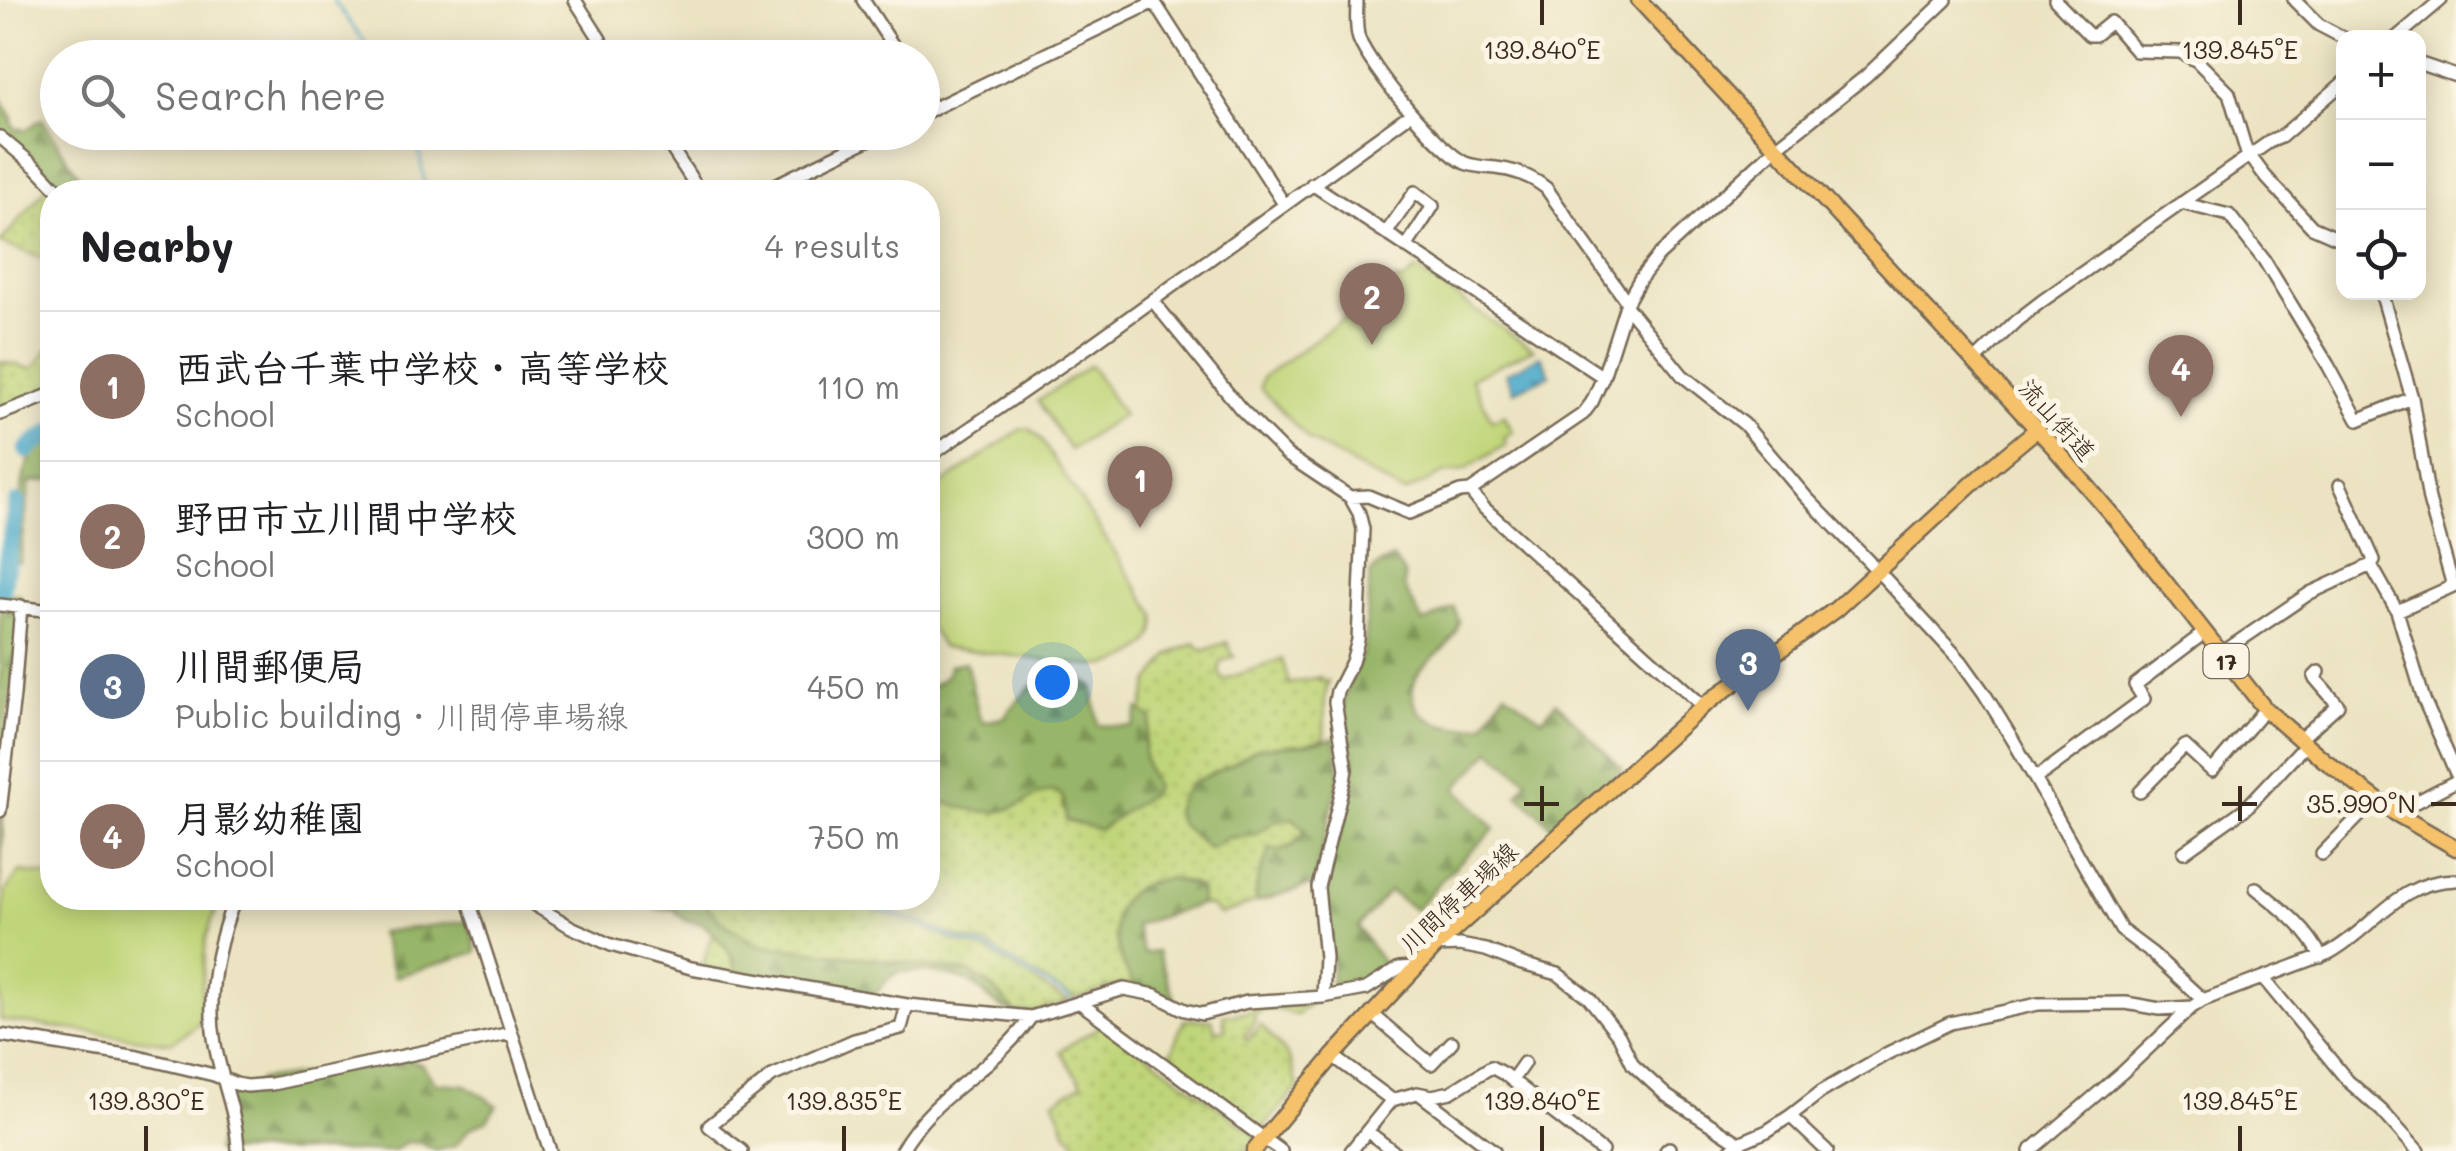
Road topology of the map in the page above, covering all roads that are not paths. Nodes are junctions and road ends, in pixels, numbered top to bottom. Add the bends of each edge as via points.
1 (575, 0) edge
2 (864, 0) edge
3 (1357, 0) edge
4 (1639, 0) edge
5 (1946, 0) edge
6 (2055, 0) edge
7 (2294, 0) edge
8 (2441, 0) edge
9 (1153, 1) edge
10 (2405, 30) edge
11 (2336, 34) edge
12 (601, 40) edge
13 (890, 40) edge
14 (2426, 66) edge
15 (2456, 76) edge
16 (2336, 89) edge
17 (940, 105) edge
18 (1405, 118) dead end
19 (0, 138) edge
20 (1776, 148) junction
21 (673, 150) edge
22 (847, 150) edge
23 (2249, 157) junction
24 (49, 180) edge
25 (692, 180) edge
26 (786, 180) edge
27 (1312, 184) junction
28 (2181, 203) junction
29 (1284, 204) junction
30 (1386, 234) junction
31 (2336, 237) edge
32 (1406, 247) junction
33 (2384, 300) edge
34 (1152, 301) junction
35 (1627, 304) junction
36 (1974, 362) junction
37 (1603, 376) junction
38 (2412, 398) junction
39 (40, 399) edge
40 (0, 414) edge
41 (2037, 429) junction
42 (940, 449) edge
43 (2340, 485) dead end
44 (1470, 490) junction
45 (1350, 497) junction
46 (2370, 565) junction
47 (1877, 570) junction
48 (11, 605) edge
49 (40, 609) edge
50 (2397, 611) junction
51 (2204, 633) junction
52 (2220, 654) junction
53 (2319, 672) dead end
54 (1704, 706) junction
55 (2265, 708) junction
56 (2303, 742) junction
57 (2456, 777) edge
58 (2036, 779) junction
59 (2140, 792) dead end
60 (2376, 800) junction
61 (0, 811) edge
62 (2395, 813) junction
63 (2456, 848) edge
64 (2184, 852) dead end
65 (2322, 854) dead end
66 (2456, 880) edge
67 (2256, 888) dead end
68 (231, 910) edge
69 (472, 910) edge
70 (542, 910) edge
71 (1436, 946) junction
72 (2321, 957) junction
73 (1414, 966) junction
74 (2264, 979) junction
75 (1323, 997) junction
76 (1078, 1002) junction
77 (2198, 1004) junction
78 (907, 1005) junction
79 (1372, 1014) junction
80 (1031, 1017) junction
81 (510, 1033) junction
82 (0, 1035) edge
83 (1452, 1042) dead end
84 (1334, 1056) junction
85 (1524, 1063) dead end
86 (224, 1079) junction
87 (1512, 1080) junction
88 (1417, 1093) junction
89 (1392, 1100) junction
90 (1790, 1116) junction
91 (1367, 1131) junction
92 (1264, 1139) junction
93 (1734, 1147) edge
94 (238, 1151) edge
95 (550, 1151) edge
96 (742, 1151) edge
97 (902, 1151) edge
98 (1254, 1151) edge
99 (1281, 1151) edge
100 (1350, 1151) edge
101 (1393, 1151) edge
102 (1494, 1151) edge
103 (1602, 1151) edge
104 (1827, 1151) edge
105 (2030, 1151) edge
106 (2418, 1151) edge

1 - 12 street
2 - 13 street
3 - 35 street via 1358,36 1382,79 1454,157 1520,172 1546,188
4 - 20 main road, 流山街道 / 17
5 - 20 street
6 - 23 street via 2089,35 2111,22 2136,50 2180,52 2198,61 2229,93
7 - 11 street
8 - 10 street
9 - 17 street
9 - 29 street
14 - 15 street
16 - 23 street
18 - 27 street
19 - 24 street
20 - 35 street via 1658,256
20 - 36 main road, 流山街道 / 17
21 - 25 street
22 - 26 street
23 - 28 street
23 - 31 street via 2312,226
27 - 29 street
27 - 30 street
28 - 36 street via 2029,310
28 - 38 street via 2230,216 2264,260 2358,420
29 - 34 street
30 - 32 street
30 - 32 street via 1415,192 1433,206
32 - 37 street
33 - 38 street
34 - 42 street
34 - 45 street via 1287,456
35 - 37 street
35 - 47 street via 1682,375 1744,424
36 - 41 main road, 流山街道 / 17
37 - 44 street via 1583,414
38 - 50 street via 2428,500 2453,586
39 - 40 street
41 - 47 main road, 川間停車場線
41 - 51 main road, 流山街道 / 17
43 - 46 street via 2374,560
44 - 45 street via 1409,513 1368,496
44 - 54 street
45 - 75 street via 1363,529 1363,550 1358,640 1335,702 1344,781 1318,887
46 - 50 street
46 - 52 street via 2310,593
47 - 54 main road, 川間停車場線 via 1836,609
47 - 58 street via 1960,661
48 - 49 street
48 - 61 street via 14,695
50 - 57 street
51 - 52 main road, 流山街道 / 17
51 - 58 street via 2136,686 2144,698
52 - 55 main road, 流山街道 / 17
53 - 56 street via 2314,677 2338,704
54 - 71 main road, 川間停車場線
55 - 56 main road, 流山街道 / 17
55 - 59 street via 2212,771 2186,746
56 - 60 main road, 流山街道 / 17
56 - 64 street via 2246,808
57 - 62 street
58 - 77 street via 2122,930
60 - 62 main road, 流山街道 / 17
60 - 65 street
62 - 63 main road, 流山街道 / 17
66 - 72 street via 2407,892
67 - 72 street via 2292,918
68 - 86 street via 215,976 213,1030
69 - 81 street
70 - 78 street via 643,956
71 - 73 main road, 川間停車場線
71 - 93 street via 1486,950 1558,974 1599,1010 1633,1065
72 - 74 street
73 - 75 street via 1366,989
73 - 79 main road, 川間停車場線
74 - 77 street
74 - 106 street via 2348,1081
75 - 76 street via 1247,1002 1202,1014 1135,990
76 - 80 street
76 - 92 street
77 - 90 street via 2038,1004 1950,1023 1820,1092
77 - 105 street
78 - 80 street
78 - 96 street via 901,1028 854,1040 772,1076 709,1126
79 - 83 street via 1431,1064
79 - 84 main road, 川間停車場線
80 - 97 street via 913,1130
81 - 86 street via 272,1084
81 - 95 street
82 - 86 street via 138,1057
84 - 89 street
84 - 92 main road, 川間停車場線
85 - 87 street
86 - 94 street
87 - 88 street via 1491,1067 1451,1092
87 - 103 street
88 - 89 street
88 - 102 street
89 - 91 street
90 - 93 street
90 - 104 street
91 - 100 street
91 - 101 street
92 - 98 main road, 川間停車場線
92 - 99 street

